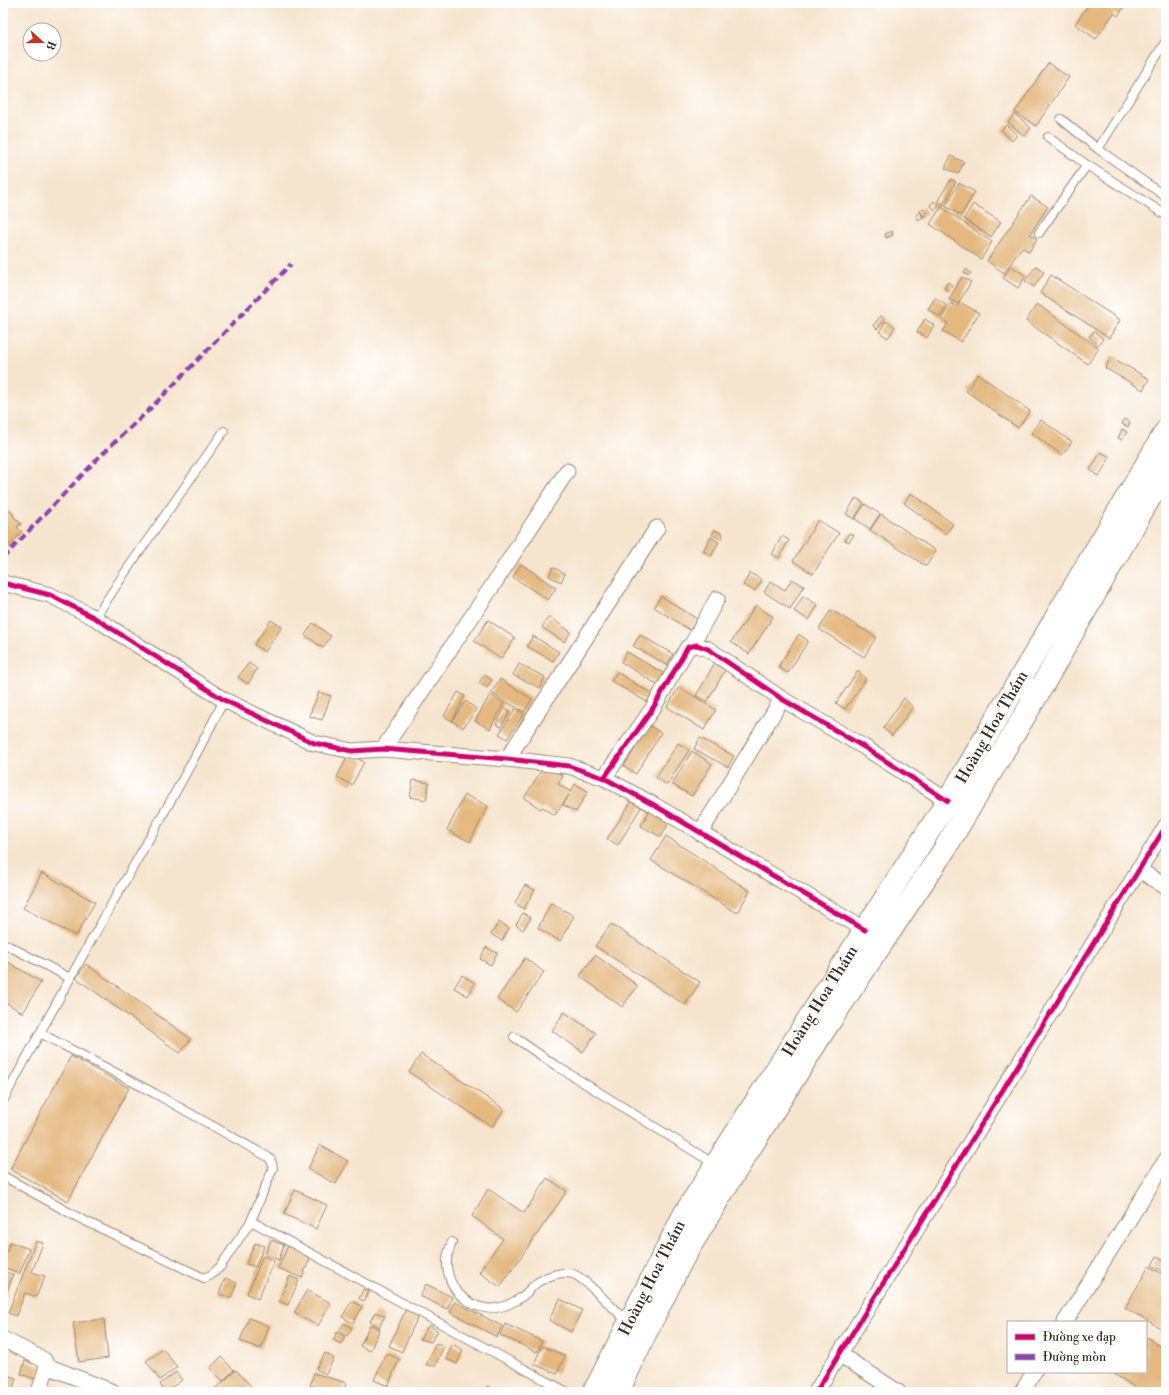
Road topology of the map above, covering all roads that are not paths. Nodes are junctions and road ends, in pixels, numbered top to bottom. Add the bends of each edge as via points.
1 (1166, 41) edge
2 (1061, 119) dead end
3 (1048, 137) dead end
4 (1098, 149) junction
5 (1087, 165) junction
6 (1166, 197) edge
7 (1166, 215) edge
8 (1039, 233) dead end
9 (1166, 430) edge
10 (224, 431) dead end
11 (1166, 469) edge
12 (567, 471) dead end
13 (656, 528) dead end
14 (3, 583) edge
15 (717, 599) dead end
16 (95, 618) junction
17 (691, 646) junction
18 (1018, 682) junction
19 (1037, 695) junction
20 (782, 699) junction
21 (224, 700) junction
22 (382, 749) junction
23 (507, 759) junction
24 (604, 778) junction
25 (948, 801) junction
26 (1166, 826) edge
27 (700, 833) junction
28 (1138, 870) junction
29 (1166, 887) edge
30 (865, 930) junction
31 (3, 943) edge
32 (70, 978) junction
33 (40, 1033) junction
34 (514, 1037) dead end
35 (3, 1101) edge
36 (1166, 1160) edge
37 (716, 1165) junction
38 (3, 1176) edge
39 (251, 1221) junction
40 (452, 1242) dead end
41 (1066, 1321) edge
42 (629, 1323) junction
43 (3, 1339) edge
44 (839, 1354) junction
45 (46, 1366) junction
46 (1033, 1373) edge
47 (596, 1391) edge
48 (39, 1392) edge
49 (112, 1392) edge
50 (567, 1392) edge
51 (618, 1392) edge
52 (816, 1392) edge
53 (898, 1392) edge
54 (1022, 1392) edge

1 - 4 lane
2 - 4 lane
3 - 5 lane
4 - 6 lane
5 - 7 lane
5 - 8 lane
9 - 18 main road, Hoàng Hoa Thám
10 - 16 lane
11 - 19 main road, Hoàng Hoa Thám
12 - 22 street
13 - 23 street
14 - 16 street via 50,595
15 - 17 street
16 - 21 street
17 - 20 street via 697,645 708,649
17 - 24 street via 688,647 654,708
18 - 19 main road
18 - 25 main road, Hoàng Hoa Thám
19 - 51 main road, Hoàng Hoa Thám via 944,850 824,1030 723,1191 683,1258
20 - 25 street via 864,747
20 - 27 street
21 - 22 street via 314,743 352,751
21 - 32 lane via 173,798
22 - 23 street
23 - 24 street via 569,766
24 - 27 street
25 - 30 main road, Hoàng Hoa Thám
26 - 28 street
27 - 30 street
28 - 29 street
28 - 44 street
30 - 37 main road, Hoàng Hoa Thám
31 - 32 lane
32 - 33 lane
33 - 35 lane
33 - 39 lane via 268,1157 272,1168
34 - 37 lane
36 - 41 street
37 - 42 main road, Hoàng Hoa Thám via 684,1215
38 - 39 lane via 80,1218 204,1278 220,1267
39 - 50 lane
40 - 42 lane via 447,1260 452,1282 456,1291 479,1308 501,1307 518,1300 538,1282 550,1276 574,1274
42 - 47 main road, Hoàng Hoa Thám
43 - 45 street via 44,1360
44 - 52 street
44 - 53 street
45 - 48 street
45 - 49 street
46 - 54 street

